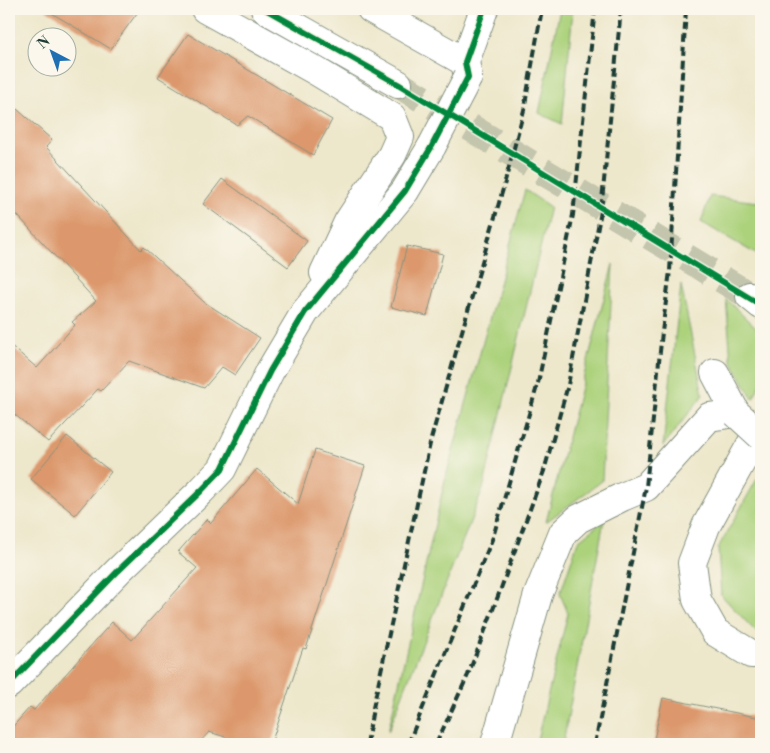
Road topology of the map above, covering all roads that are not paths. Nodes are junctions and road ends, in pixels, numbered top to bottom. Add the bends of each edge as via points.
1 (205, 9) edge
2 (265, 9) edge
3 (371, 9) edge
4 (484, 9) edge
5 (467, 69) junction
6 (398, 84) tunnel mouth
7 (305, 312) junction
8 (716, 374) dead end
9 (736, 413) junction
10 (761, 426) edge
11 (761, 436) edge
12 (761, 654) edge
13 (9, 684) edge
14 (495, 744) edge

1 - 7 street via 392,117 400,136 392,155 348,222
2 - 6 street
3 - 5 street
4 - 5 street
5 - 7 street, bridge via 432,146 405,191
7 - 13 street via 270,371 222,469
8 - 9 street
9 - 11 street, bridge
9 - 14 street via 709,417 646,487 578,519 563,533 538,595
10 - 12 street via 706,526 692,563 697,600 715,632 751,654

